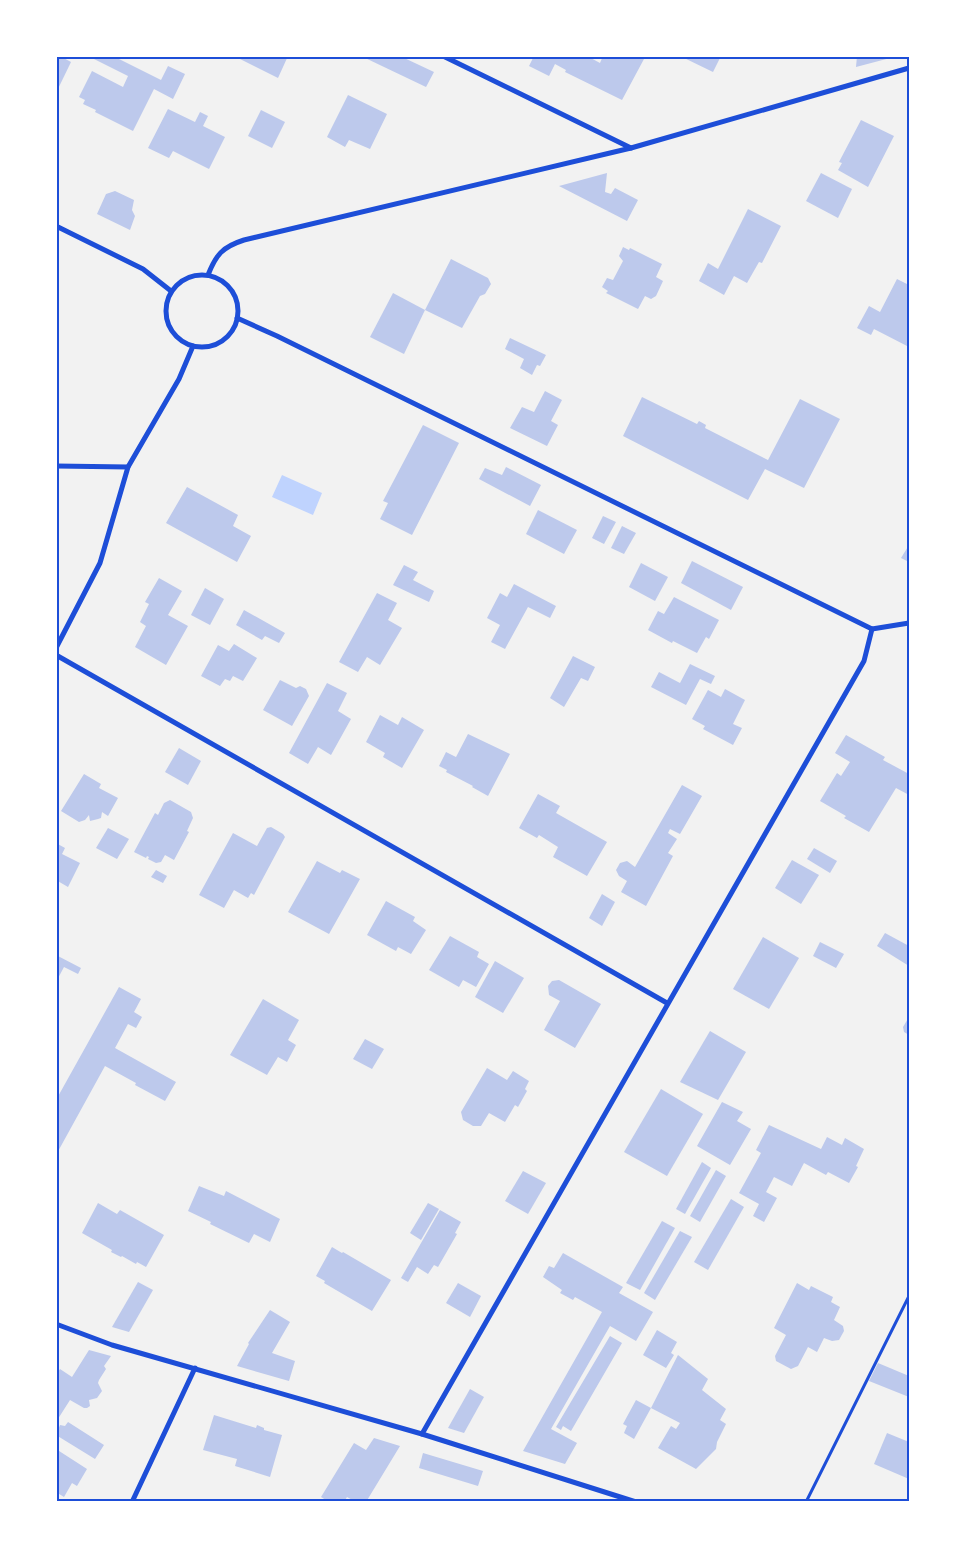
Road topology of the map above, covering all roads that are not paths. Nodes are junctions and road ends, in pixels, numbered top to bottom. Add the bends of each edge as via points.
1 (443, 56) edge
2 (909, 68) edge
3 (631, 148) junction
4 (56, 226) edge
5 (208, 275) junction
6 (171, 291) junction
7 (237, 318) junction
8 (193, 346) junction
9 (56, 466) edge
10 (128, 467) junction
11 (909, 623) edge
12 (872, 629) junction
13 (56, 648) edge
14 (56, 655) edge
15 (667, 1003) junction
16 (56, 1324) edge
17 (195, 1368) junction
18 (422, 1434) junction
19 (132, 1502) edge
20 (636, 1502) edge

1 - 3 street
2 - 3 street
3 - 5 street via 230,244 215,257
4 - 6 street via 143,269
5 - 6 street via 187,278
5 - 7 street via 228,286 234,295
6 - 8 street via 167,301 168,324 174,334
7 - 8 street via 234,327 221,341
7 - 12 street
8 - 10 street
9 - 10 street
10 - 13 street via 100,563
11 - 12 street
12 - 15 street via 864,661
14 - 15 street
15 - 18 street
16 - 17 street via 112,1345
17 - 18 street
17 - 19 street
18 - 20 street

